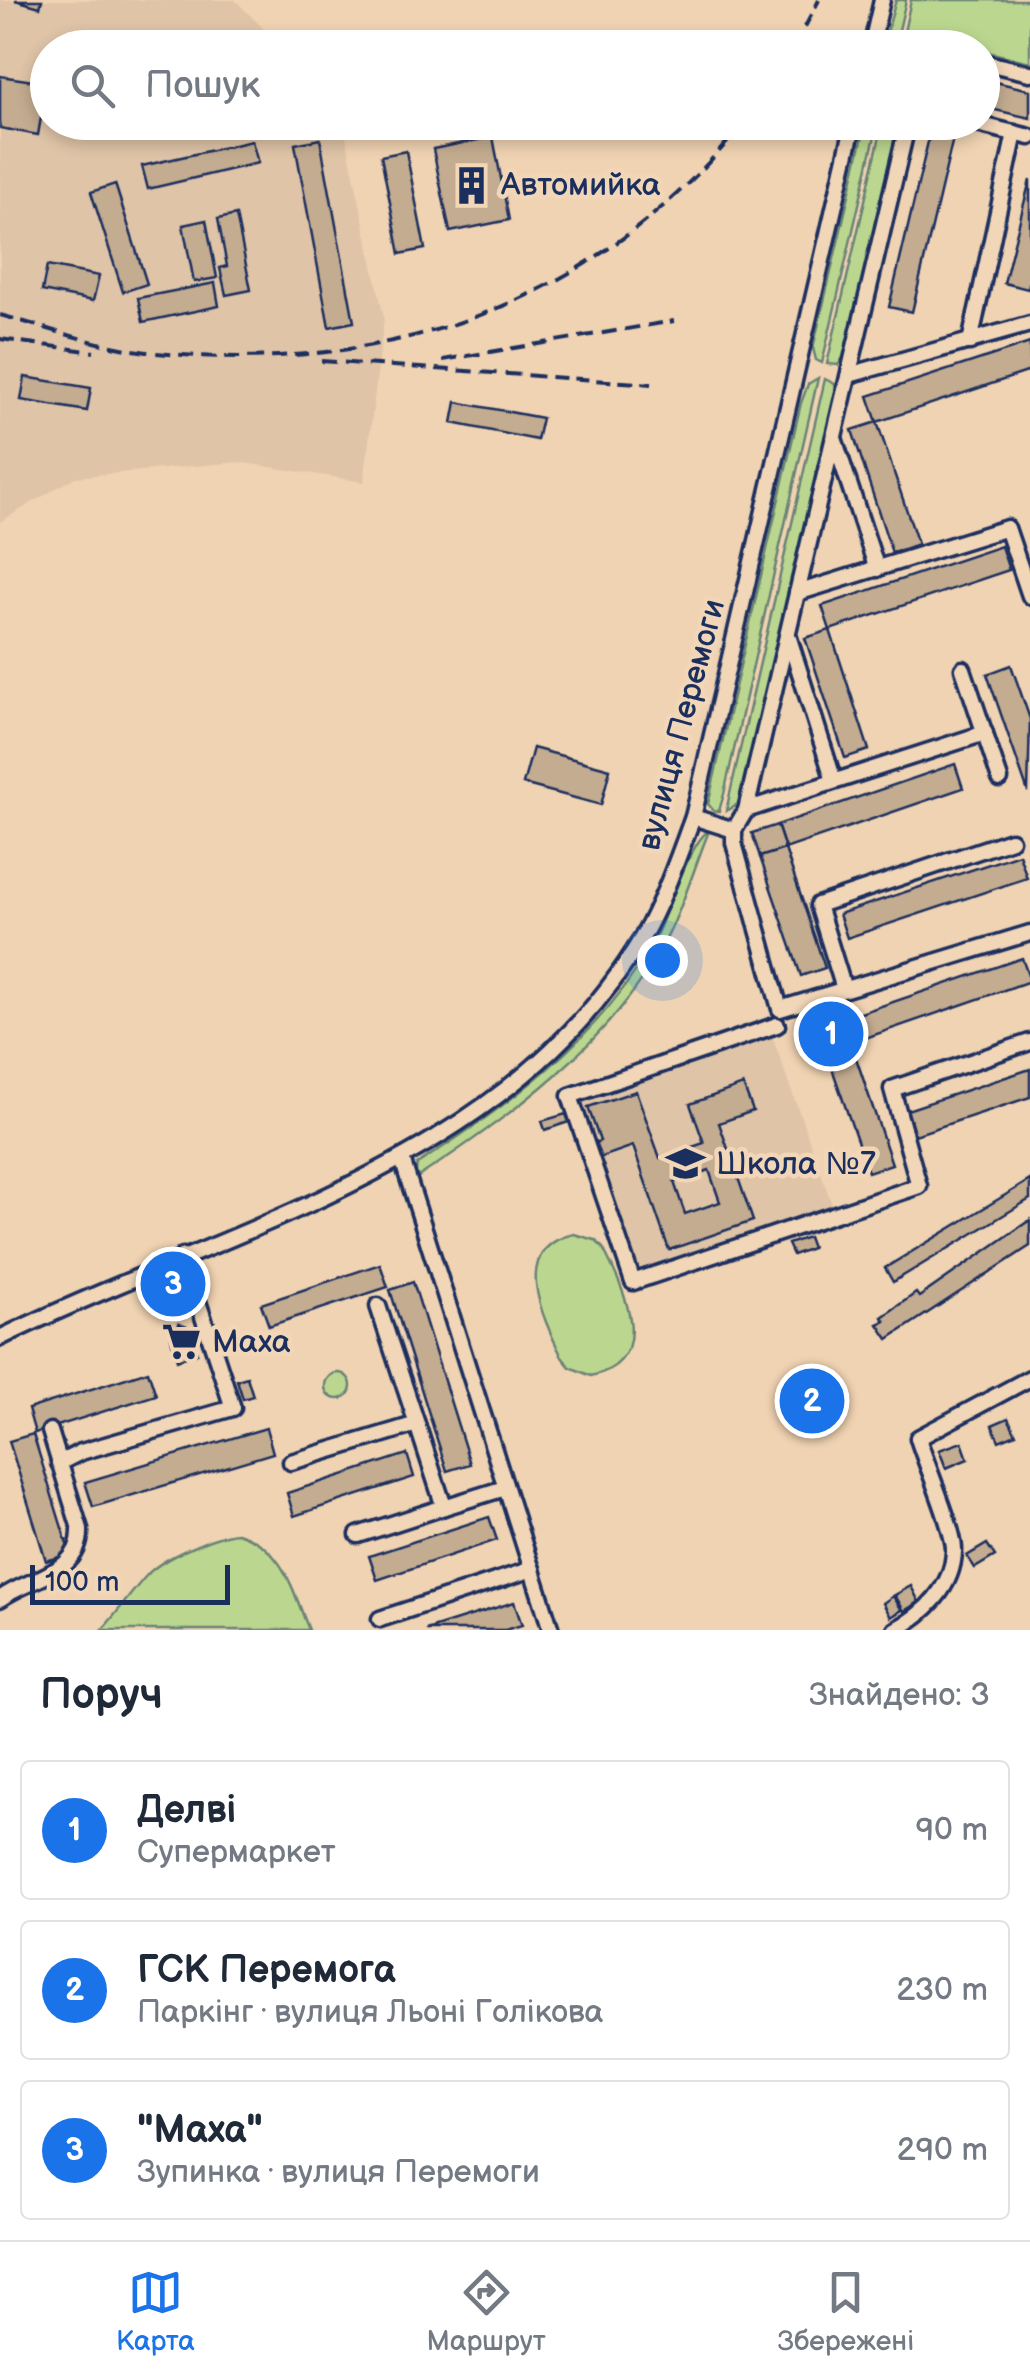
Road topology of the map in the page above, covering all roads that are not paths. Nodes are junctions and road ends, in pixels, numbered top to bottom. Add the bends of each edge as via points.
1 (882, 0) edge
2 (875, 30) edge
3 (1000, 66) edge
4 (1030, 72) edge
5 (1022, 135) edge
6 (850, 140) edge
7 (904, 140) edge
8 (1030, 324) edge
9 (970, 342) junction
10 (849, 375) junction
11 (834, 437) junction
12 (876, 569) junction
13 (797, 593) junction
14 (1030, 596) edge
15 (788, 635) junction
16 (963, 668) dead end
17 (985, 733) junction
18 (1000, 779) dead end
19 (834, 781) junction
20 (746, 810) junction
21 (692, 817) junction
22 (734, 830) junction
23 (1010, 840) dead end
24 (1030, 933) edge
25 (844, 989) junction
26 (777, 1025) dead end
27 (1030, 1042) edge
28 (402, 1159) junction
29 (183, 1256) junction
30 (378, 1306) dead end
31 (0, 1338) edge
32 (1030, 1378) edge
33 (417, 1424) junction
34 (50, 1431) dead end
35 (291, 1462) dead end
36 (59, 1463) junction
37 (505, 1488) junction
38 (444, 1507) junction
39 (358, 1535) dead end
40 (532, 1570) junction
41 (0, 1599) edge
42 (380, 1619) dead end
43 (551, 1630) edge
44 (895, 1630) edge

1 - 2 street
3 - 4 street
5 - 9 street
6 - 21 street, вулиця Перемоги
7 - 10 street
8 - 9 street
9 - 10 street
10 - 11 street
11 - 12 street
11 - 13 street
12 - 13 street
12 - 14 street via 1008,528
13 - 15 street
15 - 19 street
15 - 20 street
16 - 17 street
17 - 18 street
17 - 19 street
19 - 20 street
20 - 22 street
21 - 22 street
21 - 28 street, вулиця Перемоги via 644,933 592,1006 499,1092
22 - 25 street via 780,1008
23 - 25 street via 818,904
24 - 25 street
26 - 27 street via 570,1096 633,1282 919,1186 892,1090
28 - 29 street, вулиця Перемоги
28 - 37 street
29 - 31 street, вулиця Перемоги
29 - 36 street via 233,1408
30 - 33 street
32 - 44 street via 918,1438 954,1551 939,1596
33 - 35 street
33 - 38 street
34 - 36 street
36 - 41 street via 81,1544 64,1566
37 - 38 street
37 - 40 street
38 - 39 street
40 - 42 street
40 - 43 street

